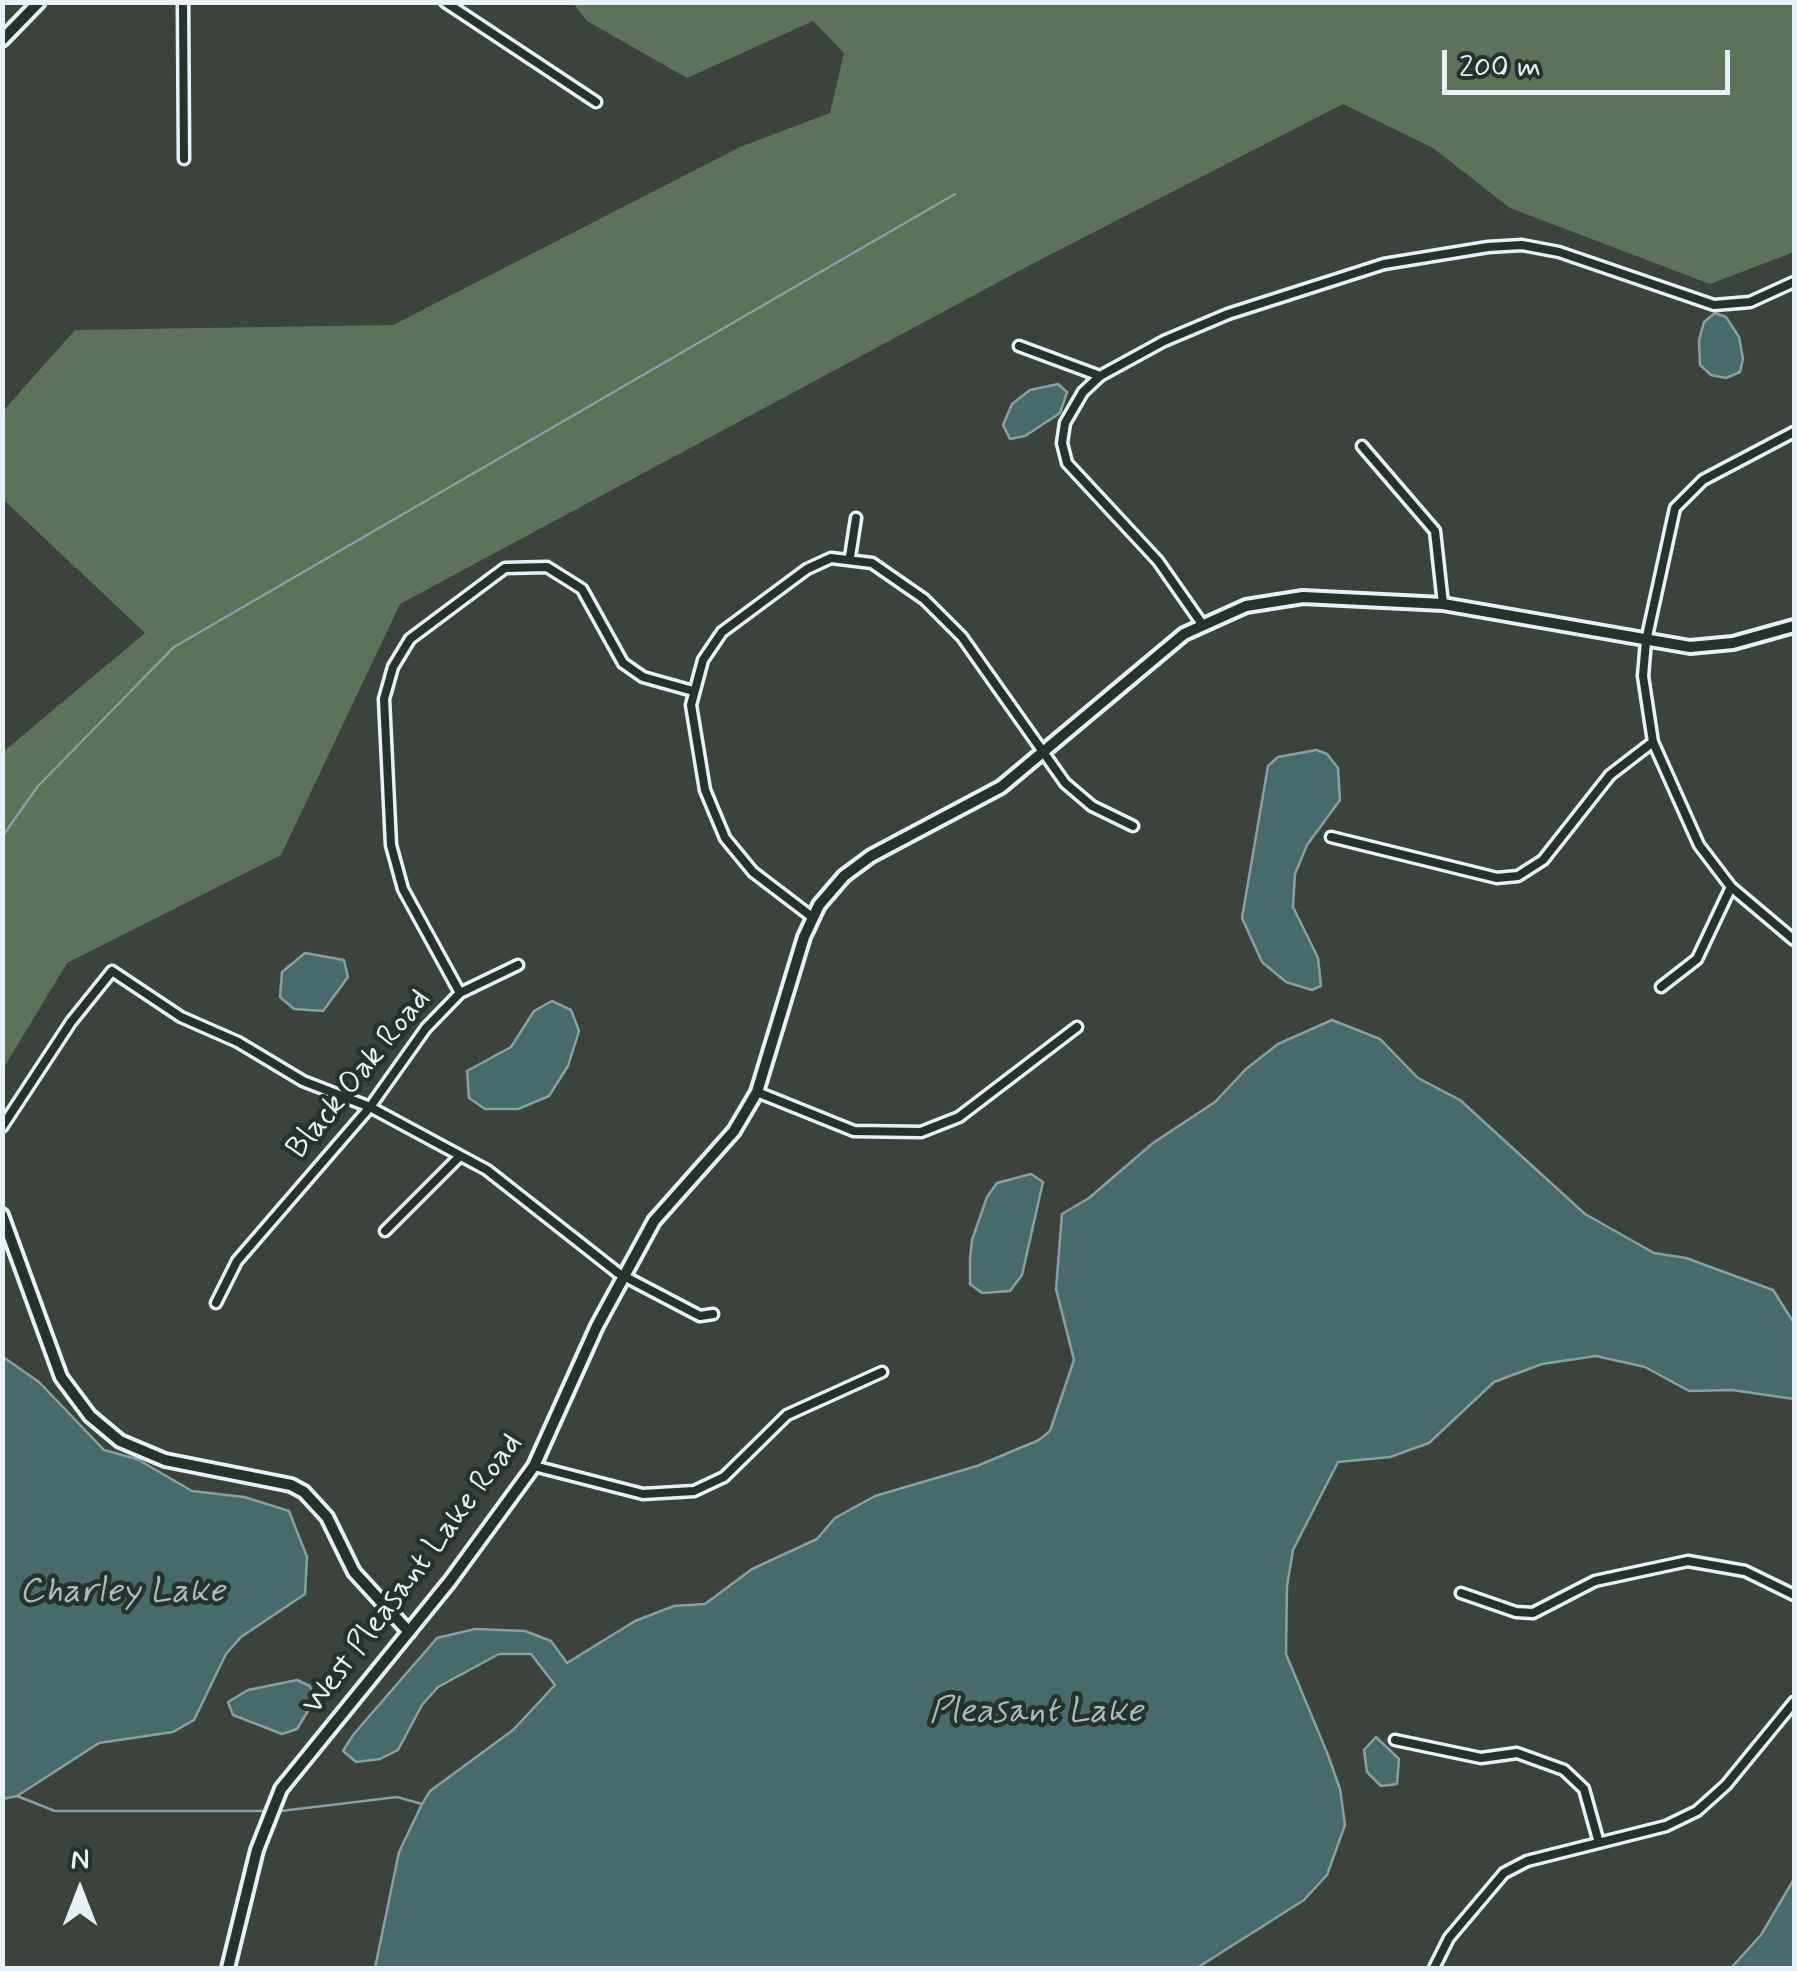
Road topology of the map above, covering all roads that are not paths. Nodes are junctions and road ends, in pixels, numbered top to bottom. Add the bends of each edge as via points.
1 (39, 2) edge
2 (182, 2) edge
3 (445, 2) edge
4 (2, 40) edge
5 (596, 102) dead end
6 (184, 159) dead end
7 (1794, 282) edge
8 (1019, 346) dead end
9 (1100, 376) junction
10 (1794, 432) edge
11 (1362, 446) dead end
12 (856, 518) dead end
13 (850, 557) junction
14 (1443, 604) junction
15 (1202, 624) junction
16 (1793, 630) edge
17 (1646, 641) junction
18 (693, 691) junction
19 (1653, 742) junction
20 (1044, 754) junction
21 (1134, 826) dead end
22 (1331, 837) dead end
23 (1731, 886) junction
24 (812, 917) junction
25 (1794, 940) edge
26 (518, 965) dead end
27 (1661, 987) dead end
28 (460, 993) junction
29 (1077, 1027) dead end
30 (757, 1092) junction
31 (370, 1106) junction
32 (2, 1127) edge
33 (459, 1157) junction
34 (2, 1215) edge
35 (385, 1231) dead end
36 (624, 1276) junction
37 (216, 1302) dead end
38 (713, 1314) dead end
39 (882, 1372) dead end
40 (534, 1466) junction
41 (1461, 1593) dead end
42 (1794, 1595) edge
43 (409, 1632) junction
44 (1794, 1702) edge
45 (1395, 1740) dead end
46 (1599, 1843) junction
47 (228, 1968) edge
48 (1434, 1968) edge

1 - 4 street
2 - 6 street
3 - 5 street
7 - 9 street via 1750,302 1714,305 1559,252 1488,246 1384,264 1228,314
8 - 9 street
9 - 15 street via 1068,416 1066,464 1158,560
10 - 17 street via 1683,496
11 - 14 street via 1435,531
12 - 13 street
13 - 18 street via 815,564 732,623 703,660
13 - 20 street via 878,566 944,618
14 - 15 street, West Pleasant Lake Road via 1286,598
14 - 17 street, West Pleasant Lake Road
15 - 20 street, West Pleasant Lake Road
16 - 17 street, West Pleasant Lake Road via 1716,645
17 - 19 street via 1644,700
18 - 24 street via 693,738 725,838 753,872
18 - 28 street, Black Oak Road via 632,671 615,654 582,589 547,567 505,568 410,639 384,699 391,846 403,889
19 - 22 street via 1610,774 1542,860 1518,876 1498,878
19 - 23 street via 1685,821
20 - 21 street via 1078,795
20 - 24 street, West Pleasant Lake Road via 971,805 858,865
23 - 25 street
23 - 27 street via 1698,960
24 - 30 street, West Pleasant Lake Road
26 - 28 street
28 - 31 street, Black Oak Road via 413,1042
29 - 30 street via 959,1117 921,1132 854,1131
30 - 36 street, West Pleasant Lake Road via 721,1148 658,1214
31 - 32 street via 302,1082 112,971
31 - 33 street
31 - 37 street, Black Oak Road via 237,1261
33 - 35 street
33 - 36 street via 508,1185
34 - 43 street via 62,1377 90,1416 120,1441 165,1460 304,1492 327,1517 354,1572
36 - 38 street via 700,1316
36 - 40 street, West Pleasant Lake Road
39 - 40 street via 787,1416 724,1477 694,1491 643,1494
40 - 43 street, West Pleasant Lake Road
41 - 42 street via 1533,1613 1596,1582 1688,1561 1745,1572
43 - 47 street, West Pleasant Lake Road via 281,1789 257,1850
44 - 46 street via 1697,1811
45 - 46 street via 1480,1758 1516,1753 1564,1770 1584,1789
46 - 48 street via 1504,1873 1449,1938

